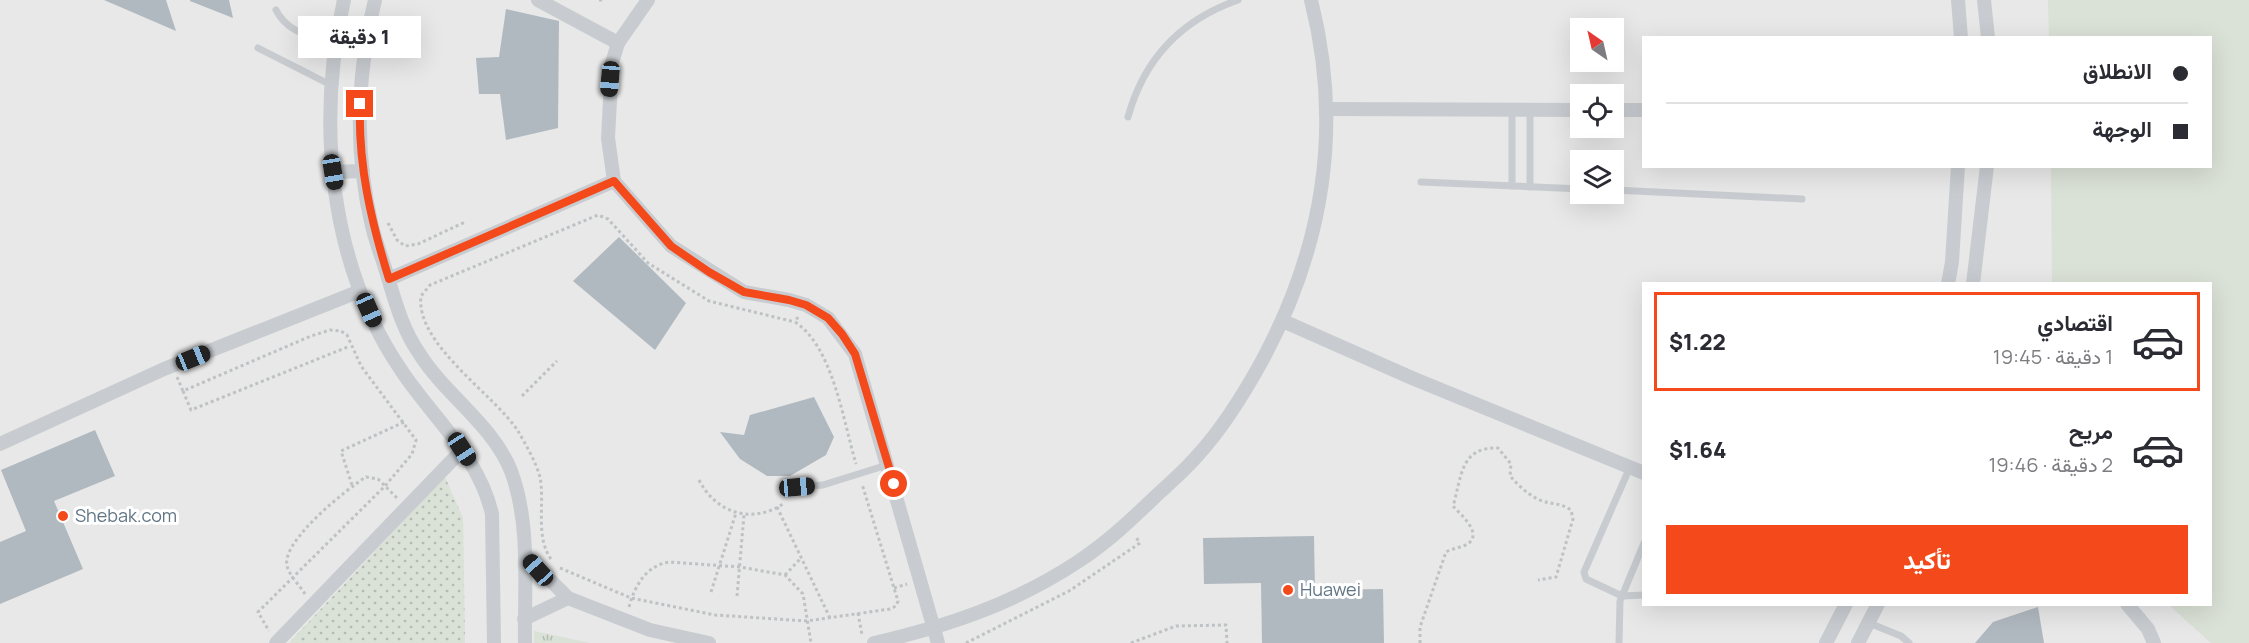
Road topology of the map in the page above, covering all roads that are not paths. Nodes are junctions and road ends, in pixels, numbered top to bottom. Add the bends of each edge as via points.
1 (344, 0) edge
2 (375, 0) edge
3 (538, 0) edge
4 (648, 0) edge
5 (1238, 0) edge
6 (1311, 0) edge
7 (1958, 0) edge
8 (1984, 0) edge
9 (276, 10) dead end
10 (1960, 36) edge
11 (1988, 36) edge
12 (335, 43) junction
13 (618, 43) junction
14 (258, 48) dead end
15 (331, 85) junction
16 (1328, 109) junction
17 (1512, 110) junction
18 (1530, 110) junction
19 (1570, 110) edge
20 (1624, 110) edge
21 (1642, 110) edge
22 (1128, 117) dead end
23 (1958, 168) edge
24 (1987, 168) edge
25 (363, 171) junction
26 (333, 172) junction
27 (614, 181) junction
28 (1421, 182) dead end
29 (1512, 186) junction
30 (1530, 187) junction
31 (1570, 189) edge
32 (1624, 190) edge
33 (1802, 199) dead end
34 (389, 279) junction
35 (1948, 282) edge
36 (1973, 282) edge
37 (360, 291) junction
38 (1283, 321) junction
39 (0, 444) edge
40 (462, 449) junction
41 (888, 464) junction
42 (1630, 467) junction
43 (1642, 472) edge
44 (797, 487) dead end
45 (1642, 548) edge
46 (525, 555) junction
47 (1642, 595) edge
48 (1622, 596) junction
49 (568, 598) junction
50 (1845, 606) edge
51 (1877, 606) edge
52 (2129, 606) edge
53 (524, 619) junction
54 (1869, 623) junction
55 (936, 636) edge
56 (277, 643) edge
57 (494, 643) edge
58 (525, 643) edge
59 (710, 643) edge
60 (873, 643) edge
61 (1619, 643) edge
62 (1826, 643) edge
63 (1858, 643) edge
64 (1909, 643) edge
65 (2154, 643) edge

1 - 12 street
2 - 25 street via 361,81
3 - 13 street
4 - 13 street
5 - 22 lane via 1204,14 1174,36 1140,82
6 - 16 street via 1321,39
7 - 10 street
8 - 11 street
9 - 12 lane via 293,30
12 - 15 street
13 - 27 street via 609,94 608,138
14 - 15 lane
15 - 26 street
16 - 17 street
16 - 38 street via 1324,182 1308,253
17 - 18 street
17 - 29 lane
18 - 19 street
18 - 30 lane
20 - 21 street
23 - 35 street
24 - 36 street
25 - 26 street
25 - 34 street via 372,226
26 - 37 street via 343,233
27 - 34 street
27 - 41 street via 671,246 709,272 744,292 806,305 828,318 855,354
28 - 29 lane
29 - 30 lane
30 - 31 lane
32 - 33 lane
34 - 46 street via 400,317 418,353 497,446 510,468 518,490
37 - 39 street via 172,366
37 - 40 street via 402,372
38 - 42 street
38 - 55 street via 1245,391 1198,456 1126,525 1079,561
40 - 56 street
40 - 57 street via 482,480 492,514
41 - 44 lane via 823,485
41 - 55 street
42 - 43 street
42 - 48 lane via 1584,572 1586,579
45 - 48 lane
46 - 49 street
46 - 53 street
47 - 48 lane
48 - 61 lane
49 - 53 street
49 - 59 street via 650,630
50 - 62 street
51 - 54 street
52 - 65 street
53 - 58 street
54 - 63 street
54 - 64 lane
55 - 60 street

